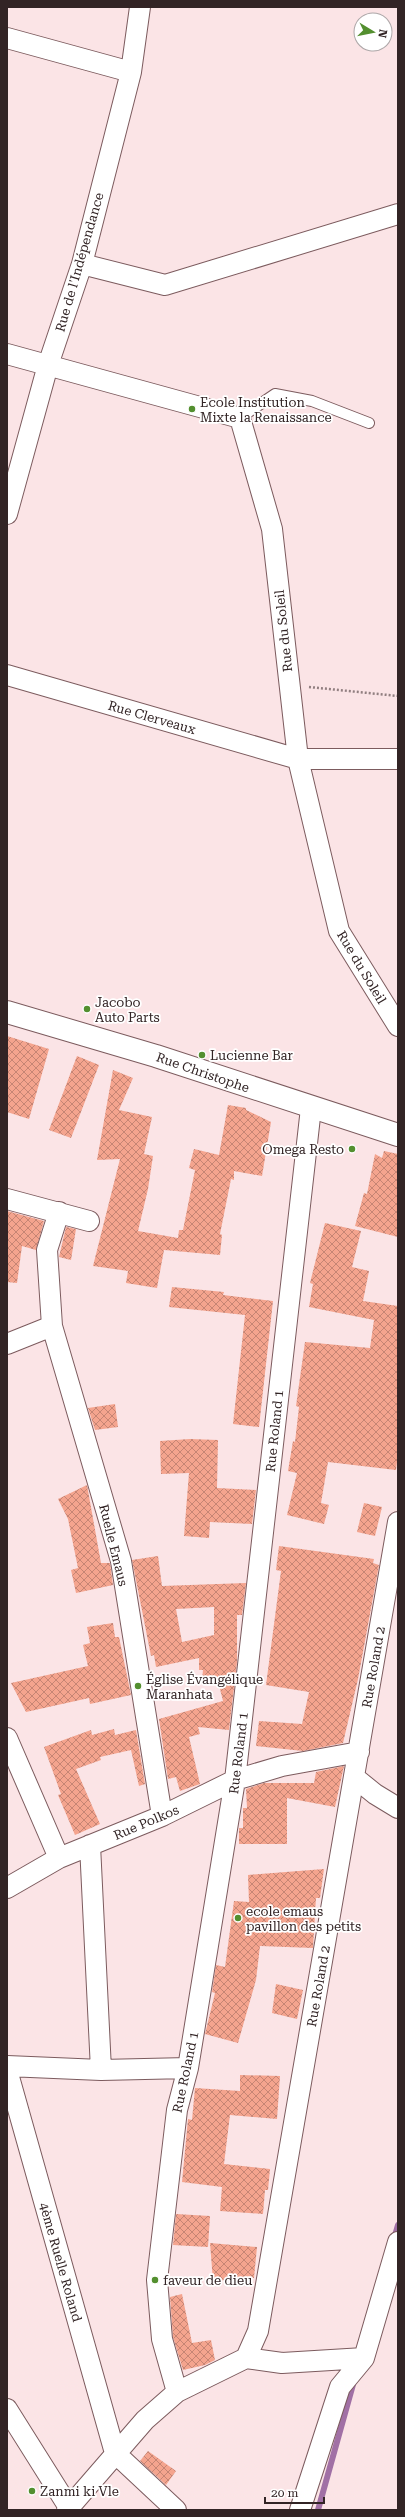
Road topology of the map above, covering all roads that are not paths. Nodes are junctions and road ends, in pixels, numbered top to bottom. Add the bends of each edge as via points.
1 (140, 7) edge
2 (7, 38) edge
3 (131, 72) junction
4 (398, 214) edge
5 (82, 264) junction
6 (7, 354) edge
7 (48, 365) junction
8 (240, 418) junction
9 (370, 423) dead end
10 (7, 514) edge
11 (7, 675) edge
12 (298, 759) junction
13 (398, 759) edge
14 (7, 1012) edge
15 (398, 1026) edge
16 (311, 1108) junction
17 (398, 1135) edge
18 (7, 1198) edge
19 (58, 1212) junction
20 (89, 1221) dead end
21 (52, 1326) junction
22 (7, 1344) edge
23 (398, 1522) edge
24 (7, 1738) edge
25 (359, 1752) junction
26 (354, 1777) junction
27 (235, 1780) junction
28 (398, 1808) edge
29 (162, 1816) junction
30 (90, 1845) junction
31 (59, 1858) junction
32 (7, 1888) edge
33 (7, 2066) edge
34 (188, 2068) junction
35 (7, 2070) edge
36 (101, 2070) junction
37 (398, 2242) edge
38 (246, 2358) junction
39 (364, 2358) junction
40 (177, 2392) junction
41 (7, 2409) edge
42 (115, 2453) junction
43 (67, 2508) edge
44 (176, 2510) edge
45 (300, 2510) edge

1 - 3 street, Rue de l'Indépendance
2 - 3 street
3 - 5 street, Rue de l'Indépendance
4 - 5 street via 165,285
5 - 7 street, Rue de l'Indépendance
6 - 7 street
7 - 8 street
7 - 10 street, Rue de l'Indépendance
8 - 9 lane via 275,394 312,401
8 - 12 street, Rue du Soleil via 272,529
11 - 12 street, Rue Clerveaux
12 - 13 street, Rue Clerveaux
12 - 15 street, Rue du Soleil via 339,931
14 - 16 street, Rue Christophe via 156,1056
16 - 17 street, Rue Christophe
16 - 27 street, Rue Roland 1
18 - 19 street
19 - 20 street
19 - 21 street, Ruelle Emaus via 47,1250
21 - 22 street
21 - 29 street, Ruelle Emaus via 121,1561
23 - 25 street, Rue Roland 2
24 - 31 street
25 - 26 street, Rue Roland 2
25 - 27 street, Rue Polkos via 282,1766
26 - 28 street via 374,1794
26 - 38 street, Rue Roland 2 via 258,2331
27 - 29 street, Rue Polkos
27 - 34 street, Rue Roland 1
29 - 30 street, Rue Polkos
30 - 31 street, Rue Polkos
30 - 36 street
31 - 32 street
33 - 36 street
34 - 36 street
34 - 40 street, Rue Roland 1 via 177,2110 157,2280 162,2339
35 - 42 street, 4ème Ruelle Roland
37 - 39 street
38 - 39 street via 282,2363
38 - 40 street
39 - 45 street via 340,2387
40 - 42 street via 145,2420
41 - 43 street
42 - 43 street
42 - 44 street

